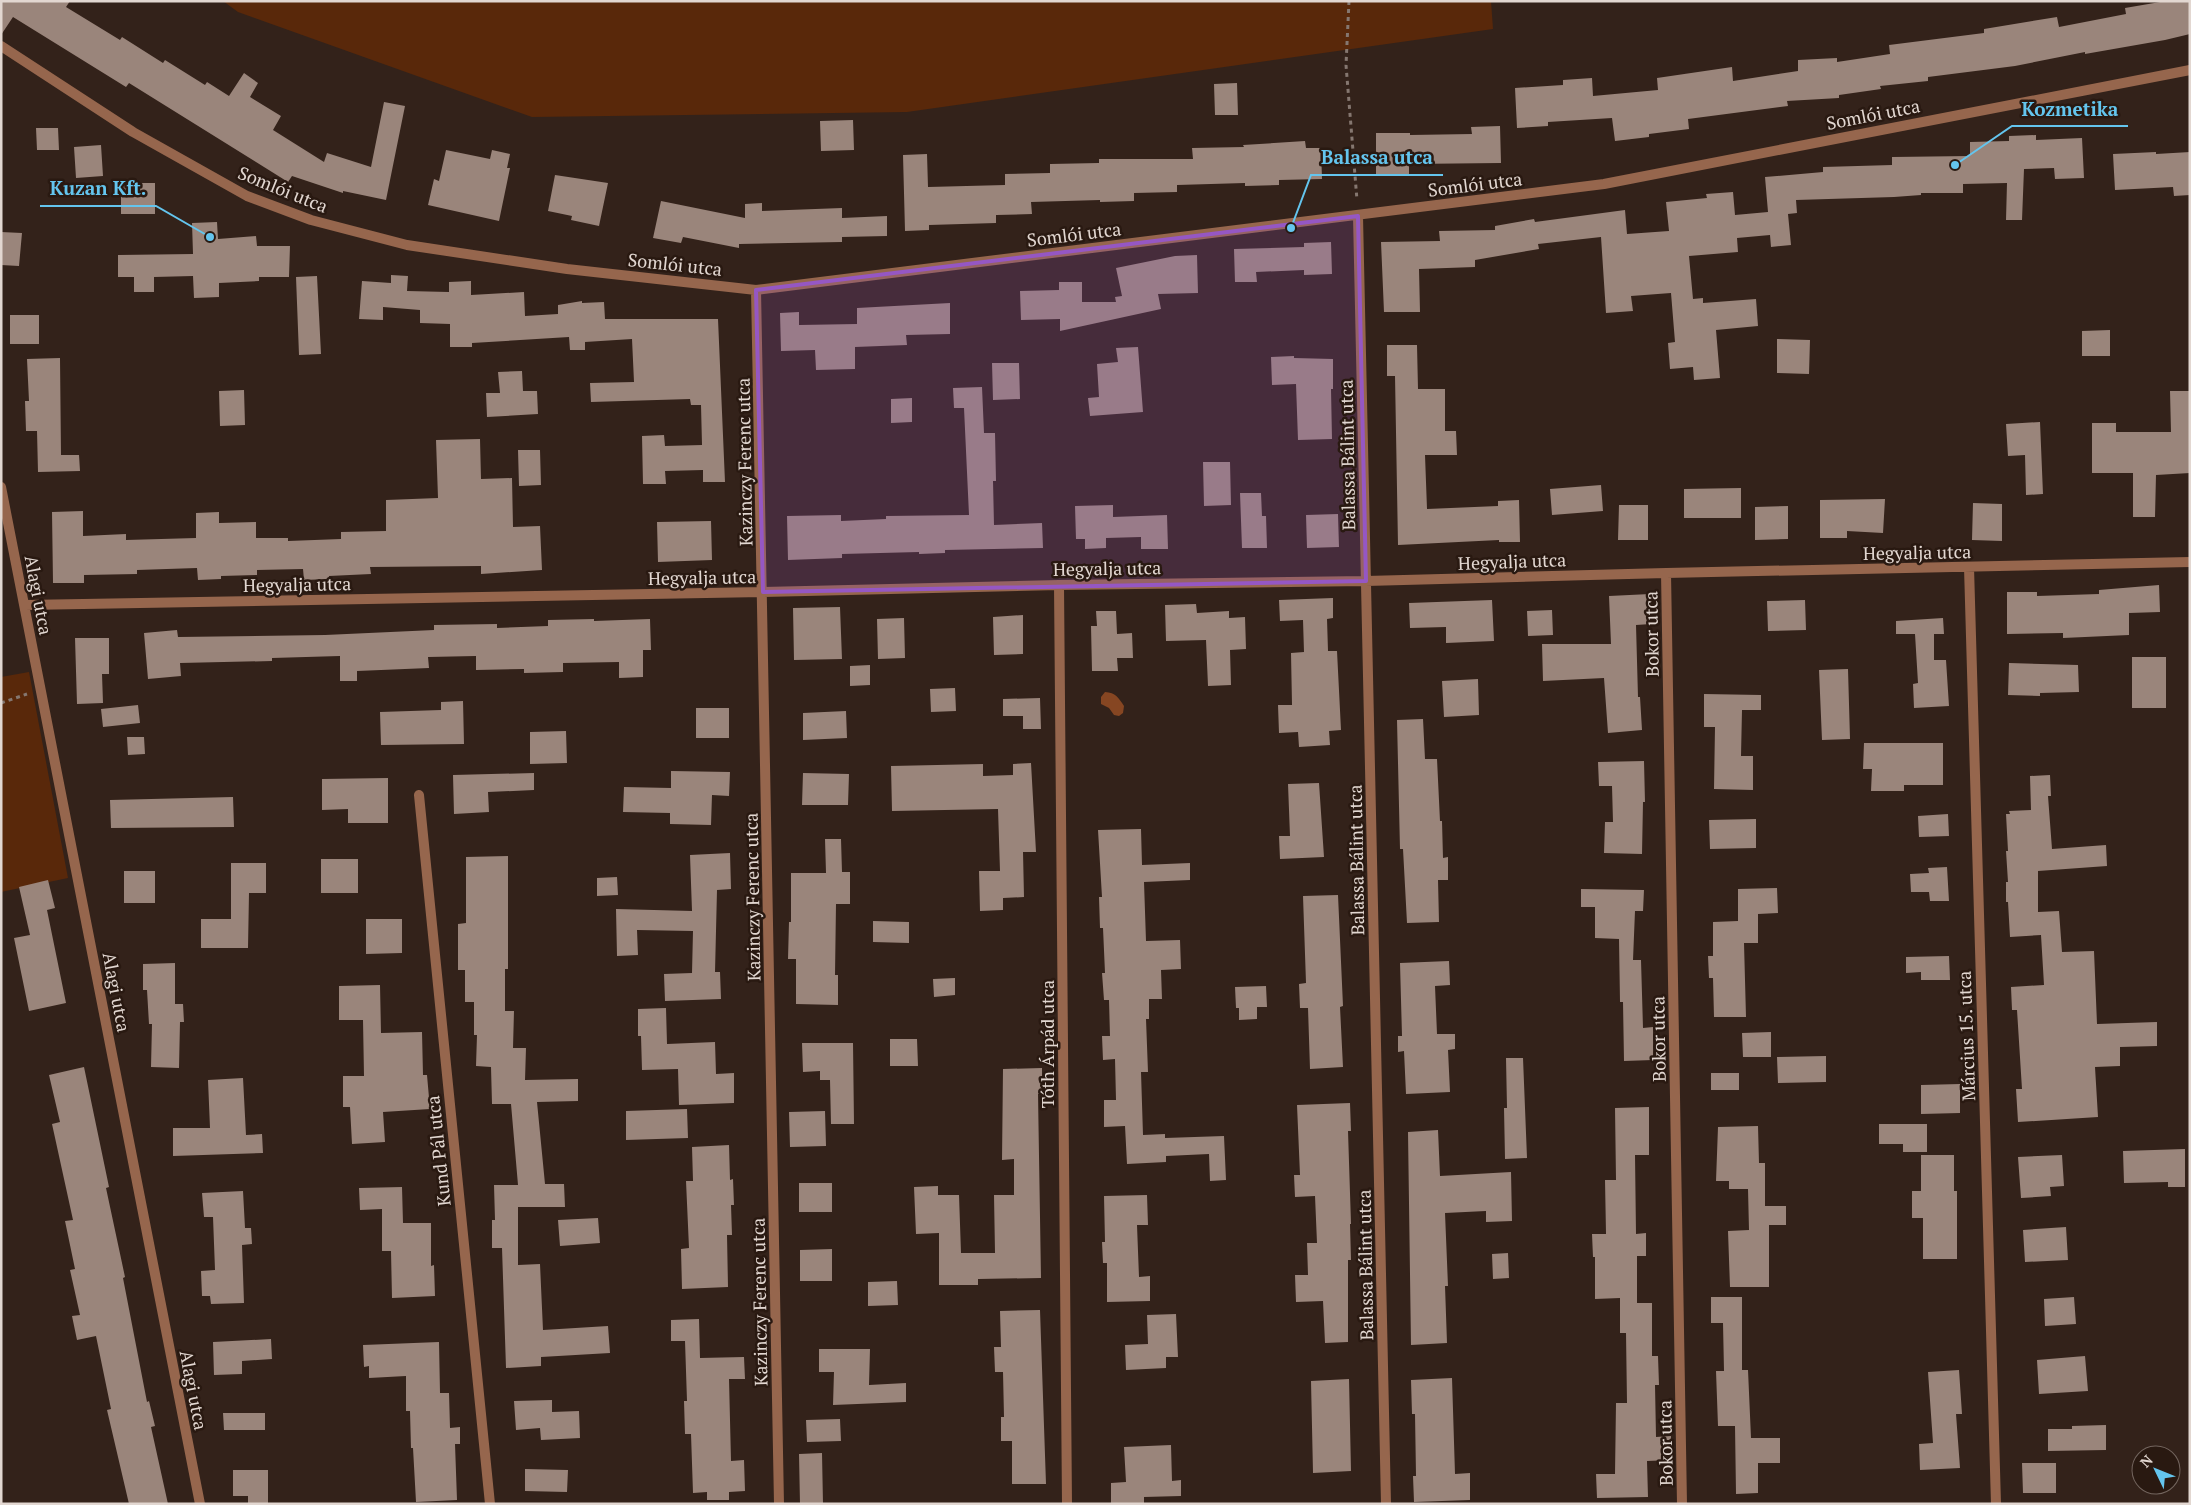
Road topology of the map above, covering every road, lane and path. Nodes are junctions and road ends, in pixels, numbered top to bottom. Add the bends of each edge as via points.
1 (1349, 1) edge
2 (1, 46) edge
3 (2190, 70) edge
4 (1358, 216) junction
5 (756, 290) junction
6 (1, 487) edge
7 (2190, 562) edge
8 (1970, 567) junction
9 (1666, 573) junction
10 (1366, 581) junction
11 (1059, 585) junction
12 (763, 592) junction
13 (25, 605) junction
14 (41, 690) junction
15 (1, 703) edge
16 (419, 795) dead end
17 (200, 1504) edge
18 (490, 1504) edge
19 (779, 1504) edge
20 (1067, 1504) edge
21 (1386, 1504) edge
22 (1682, 1504) edge
23 (1996, 1504) edge

1 - 4 path via 1346,66
2 - 5 street, Somlói utca via 133,132 247,196 311,220 407,245
3 - 4 street, Somlói utca via 1604,184
4 - 5 street, Somlói utca
4 - 10 street, Balassa Bálint utca
5 - 12 street, Kazinczy Ferenc utca
6 - 13 street, Alagi utca
7 - 8 street, Hegyalja utca
8 - 9 street, Hegyalja utca
8 - 23 street, Március 15. utca
9 - 10 street, Hegyalja utca
9 - 22 street, Bokor utca
10 - 11 street, Hegyalja utca
10 - 21 street, Balassa Bálint utca
11 - 12 street, Hegyalja utca
11 - 20 street, Tóth Árpád utca
12 - 13 street, Hegyalja utca
12 - 19 street, Kazinczy Ferenc utca
13 - 14 street, Alagi utca
14 - 15 path
14 - 17 street, Alagi utca
16 - 18 street, Kund Pál utca

